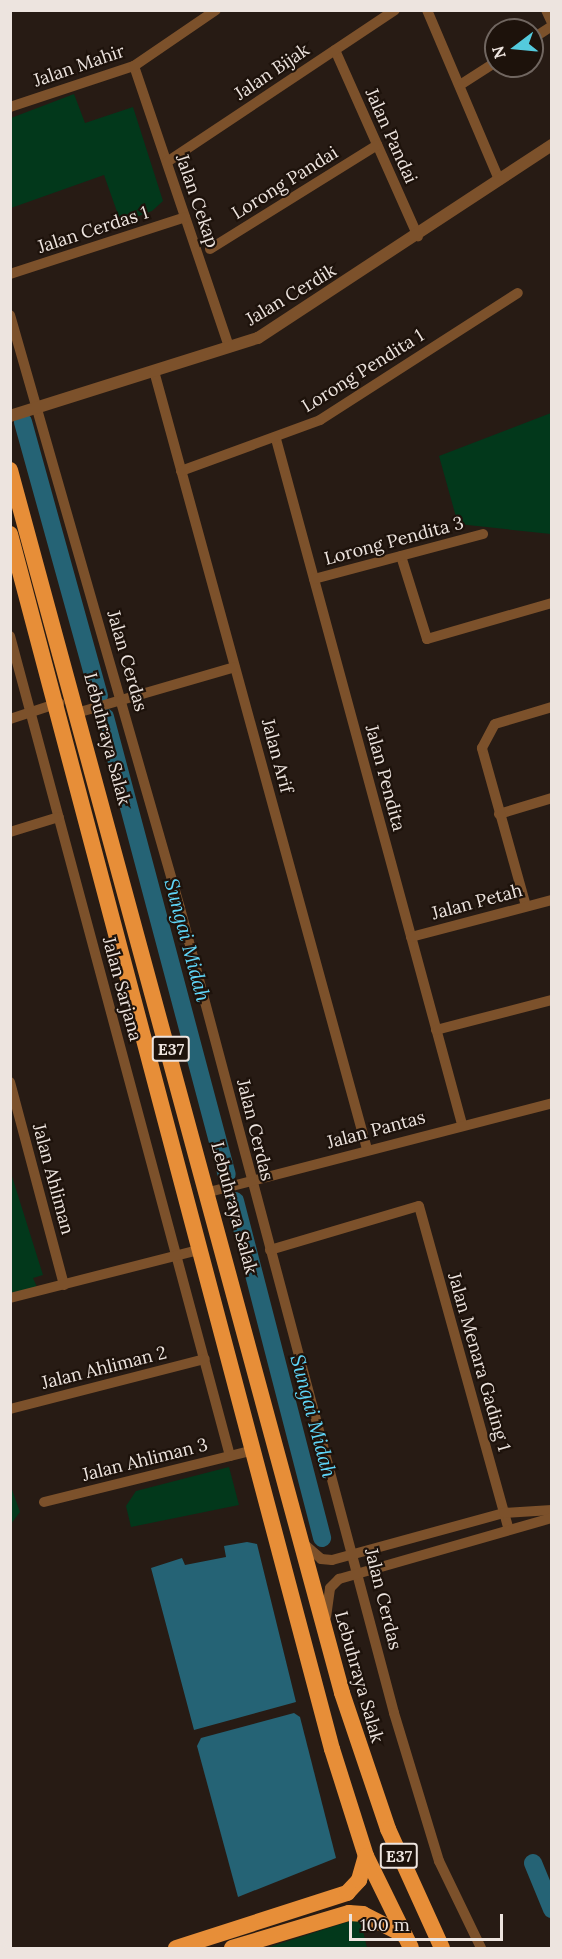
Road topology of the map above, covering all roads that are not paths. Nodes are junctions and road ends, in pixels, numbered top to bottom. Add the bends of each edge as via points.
1 (216, 10) edge
2 (395, 10) edge
3 (427, 10) edge
4 (546, 10) edge
5 (552, 25) edge
6 (335, 50) junction
7 (134, 66) junction
8 (484, 70) edge
9 (460, 85) junction
10 (10, 107) edge
11 (377, 145) junction
12 (552, 146) edge
13 (167, 162) junction
14 (499, 180) junction
15 (185, 217) junction
16 (418, 236) junction
17 (210, 249) dead end
18 (10, 274) edge
19 (518, 293) dead end
20 (10, 315) edge
21 (229, 347) junction
22 (154, 371) junction
23 (39, 407) junction
24 (10, 416) edge
25 (276, 440) junction
26 (10, 470) edge
27 (182, 471) junction
28 (10, 534) edge
29 (483, 534) dead end
30 (401, 556) junction
31 (314, 579) junction
32 (552, 603) edge
33 (10, 636) edge
34 (235, 667) junction
35 (121, 700) junction
36 (59, 703) junction
37 (552, 707) edge
38 (31, 712) junction
39 (80, 712) junction
40 (10, 719) edge
41 (552, 798) edge
42 (500, 814) junction
43 (59, 817) junction
44 (10, 832) edge
45 (552, 900) edge
46 (526, 906) junction
47 (411, 937) junction
48 (552, 1000) edge
49 (436, 1030) junction
50 (10, 1082) edge
51 (552, 1103) edge
52 (462, 1124) junction
53 (368, 1149) junction
54 (251, 1181) junction
55 (209, 1192) junction
56 (202, 1249) junction
57 (270, 1250) junction
58 (177, 1255) junction
59 (64, 1285) junction
60 (10, 1298) edge
61 (205, 1359) junction
62 (10, 1409) edge
63 (254, 1450) junction
64 (230, 1456) junction
65 (44, 1502) dead end
66 (552, 1510) edge
67 (504, 1513) junction
68 (552, 1518) edge
69 (508, 1527) junction
70 (302, 1542) junction
71 (355, 1554) junction
72 (360, 1571) junction
73 (325, 1629) junction
74 (366, 1856) junction
75 (407, 1942) edge
76 (176, 1948) edge
77 (232, 1948) edge
78 (442, 1948) edge
79 (480, 1948) edge

1 - 7 street, Jalan Mahir
2 - 6 street, Jalan Bijak
3 - 9 street
4 - 5 street
6 - 11 street, Jalan Pandai
6 - 13 street, Jalan Bijak
7 - 10 street, Jalan Mahir
7 - 13 street, Jalan Cekap
8 - 9 street
9 - 14 street
11 - 16 street, Jalan Pandai
11 - 17 street, Lorong Pandai
12 - 14 street, Jalan Cerdik
13 - 15 street, Jalan Cekap
14 - 16 street, Jalan Cerdik
15 - 18 street, Jalan Cerdas 1
15 - 21 street, Jalan Cekap
16 - 21 street, Jalan Cerdik via 287,322
19 - 25 street, Lorong Pendita 1 via 320,420
20 - 23 street, Jalan Cerdas
21 - 22 street, Jalan Cerdik
22 - 23 street, Jalan Cerdik
22 - 27 street, Jalan Arif
23 - 24 street, Jalan Cerdik
23 - 35 street, Jalan Cerdas
25 - 27 street, Lorong Pendita 1
25 - 31 street, Jalan Pendita
26 - 39 highway, Lebuhraya Salak / E37
27 - 34 street, Jalan Arif
28 - 36 highway, Lebuhraya Salak / E37
29 - 30 street, Lorong Pendita 3
30 - 31 street, Lorong Pendita 3
30 - 32 street via 427,639
31 - 47 street, Jalan Pendita
33 - 38 street, Jalan Sarjana
34 - 35 street
34 - 53 street, Jalan Arif
35 - 39 street
35 - 54 street, Jalan Cerdas
36 - 38 street
36 - 56 highway, Lebuhraya Salak / E37
37 - 42 street via 489,729 482,754
38 - 40 street
38 - 43 street, Jalan Sarjana
39 - 55 highway, Lebuhraya Salak / E37
41 - 42 street
42 - 46 street
43 - 44 street
43 - 58 street, Jalan Sarjana
45 - 46 street, Jalan Petah
46 - 47 street, Jalan Petah
47 - 49 street, Jalan Pendita
48 - 49 street
49 - 52 street, Jalan Pendita
50 - 59 street, Jalan Ahliman
51 - 52 street, Jalan Pantas
52 - 53 street, Jalan Pantas
53 - 54 street, Jalan Pantas
54 - 55 street, Jalan Pantas
54 - 57 street, Jalan Cerdas
55 - 70 highway, Lebuhraya Salak / E37
56 - 58 street
56 - 63 highway, Lebuhraya Salak / E37
57 - 67 street, Jalan Menara Gading 1 via 419,1206
57 - 71 street, Jalan Cerdas
58 - 59 street
58 - 61 street, Jalan Sarjana
59 - 60 street
61 - 62 street, Jalan Ahliman 2
61 - 64 street, Jalan Sarjana
63 - 64 street, Jalan Ahliman 3
63 - 74 highway, Lebuhraya Salak / E37 via 332,1749
64 - 65 street, Jalan Ahliman 3
66 - 67 street
67 - 69 street, Jalan Menara Gading 1
67 - 71 street
68 - 69 street
69 - 72 street
70 - 71 street via 321,1559
70 - 73 highway, Lebuhraya Salak / E37
71 - 72 street, Jalan Cerdas
72 - 73 street via 330,1588
72 - 79 street, Jalan Cerdas via 394,1713 439,1861
73 - 78 highway, Lebuhraya Salak / E37 via 363,1761
74 - 75 highway, Lebuhraya Salak / E37
74 - 76 highway via 359,1880 346,1893
75 - 77 highway via 363,1914 349,1914

